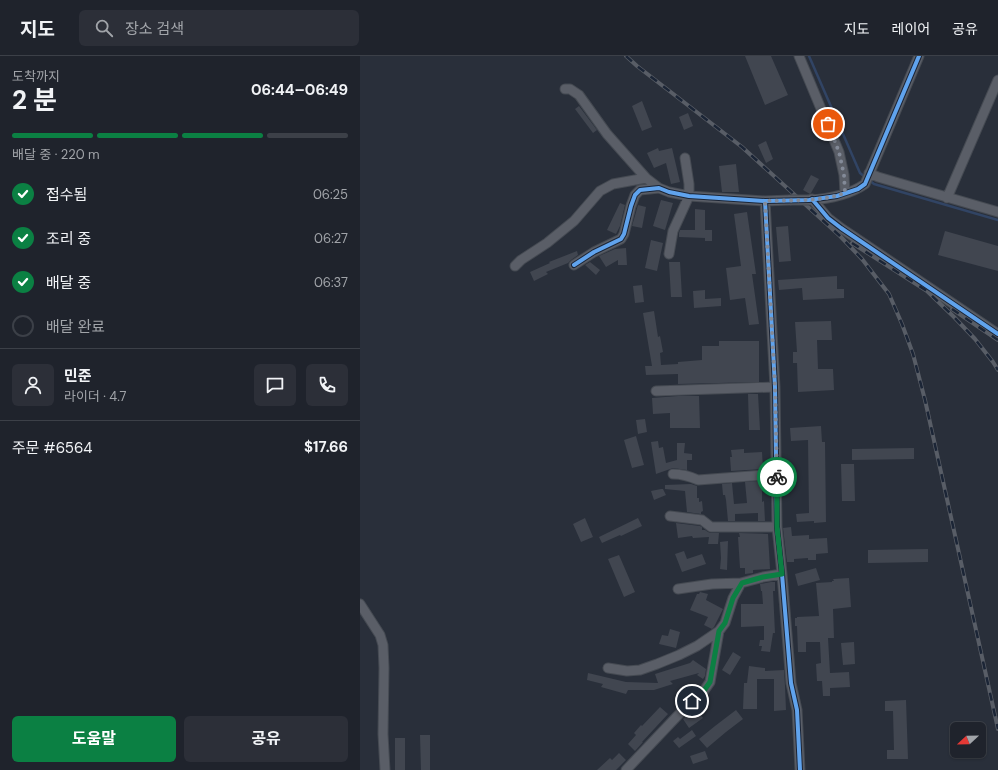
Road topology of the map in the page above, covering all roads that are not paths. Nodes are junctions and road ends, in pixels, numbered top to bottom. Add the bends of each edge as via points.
1 (799, 56) edge
2 (919, 56) edge
3 (998, 80) edge
4 (565, 89) dead end
5 (685, 158) dead end
6 (869, 174) junction
7 (646, 178) junction
8 (659, 188) junction
9 (845, 193) junction
10 (689, 196) junction
11 (947, 198) junction
12 (810, 200) junction
13 (765, 201) junction
14 (998, 212) edge
15 (669, 254) dead end
16 (574, 265) dead end
17 (515, 266) dead end
18 (998, 334) edge
19 (775, 387) junction
20 (656, 391) dead end
21 (672, 474) dead end
22 (777, 474) junction
23 (670, 516) dead end
24 (777, 527) junction
25 (782, 574) junction
26 (742, 583) junction
27 (678, 589) dead end
28 (360, 604) edge
29 (719, 631) junction
30 (608, 668) dead end
31 (385, 770) edge
32 (626, 770) edge
33 (800, 770) edge

1 - 9 street via 839,152
2 - 6 street
3 - 11 street
4 - 7 street via 579,95 607,134
5 - 10 street
6 - 9 street via 865,184
6 - 11 street
7 - 8 street
7 - 17 street via 613,184 600,191 574,221
8 - 10 street
8 - 16 street via 640,190 634,195 621,239
9 - 12 street
10 - 13 street
10 - 15 street via 673,231
11 - 14 street
12 - 13 street, bridge
12 - 18 street via 841,228
13 - 19 street
19 - 20 street
19 - 22 street
21 - 22 street via 698,480
22 - 24 street
23 - 24 street via 702,520 711,527
24 - 25 street
25 - 26 street
25 - 33 street via 792,683 797,710
26 - 27 street
26 - 29 street
28 - 31 street via 380,635 383,645
29 - 30 street via 679,655 640,670
29 - 32 street via 710,682

